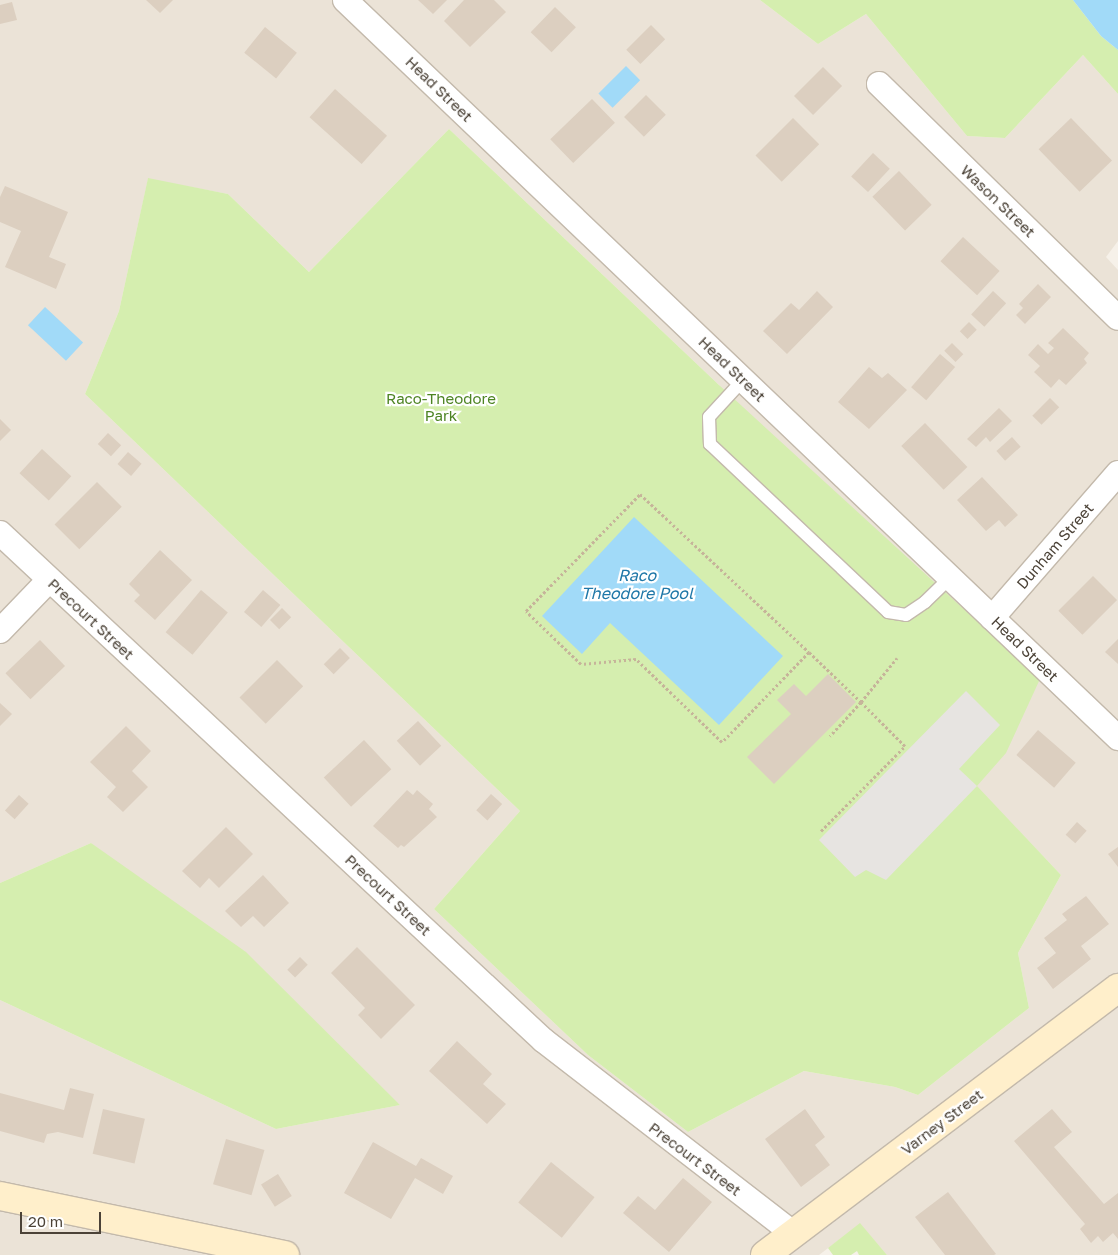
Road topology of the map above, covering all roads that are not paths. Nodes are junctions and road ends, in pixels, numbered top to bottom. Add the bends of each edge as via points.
1 (345, 0) edge
2 (879, 84) dead end
3 (1118, 318) edge
4 (743, 380) junction
5 (1118, 473) edge
6 (0, 534) edge
7 (950, 578) junction
8 (50, 580) junction
9 (992, 618) junction
10 (0, 631) edge
11 (1118, 738) edge
12 (1118, 988) edge
13 (0, 1196) edge
14 (794, 1234) junction
15 (285, 1255) edge
16 (765, 1255) edge

1 - 4 street, Head Street
2 - 3 street, Wason Street
4 - 7 street, Head Street
4 - 7 lane via 709,417 710,444 888,612 906,614 926,602
5 - 9 street, Dunham Street
6 - 8 street, Precourt Street
7 - 9 street, Head Street
8 - 10 street
8 - 14 street, Precourt Street via 543,1040
9 - 11 street, Head Street
12 - 14 main road, Varney Street
13 - 15 main road
14 - 16 main road, Varney Street

